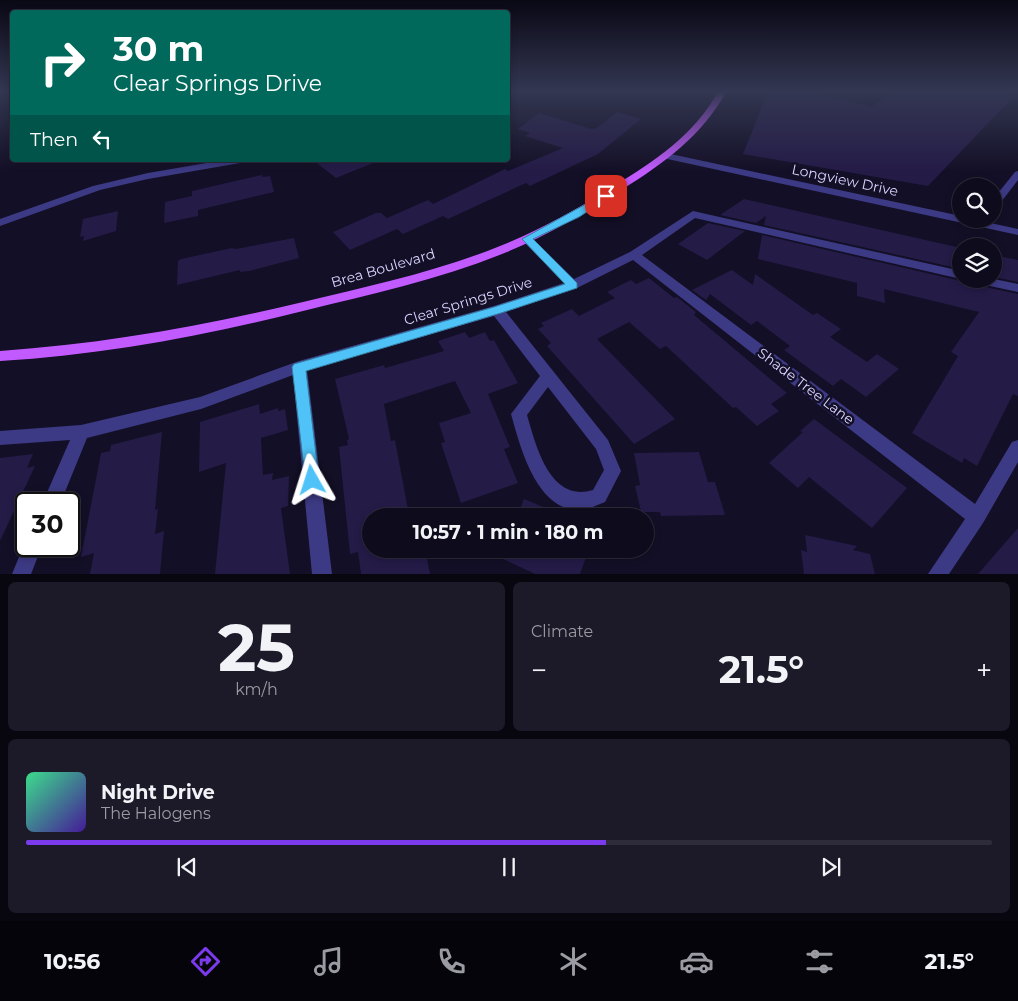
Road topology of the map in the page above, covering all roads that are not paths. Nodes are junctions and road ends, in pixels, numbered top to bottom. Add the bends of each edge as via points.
1 (705, 119) edge
2 (666, 156) junction
3 (228, 162) edge
4 (1018, 174) edge
5 (1002, 194) edge
6 (952, 215) edge
7 (0, 223) edge
8 (1002, 227) edge
9 (1018, 232) edge
10 (527, 239) junction
11 (634, 255) junction
12 (952, 273) edge
13 (573, 285) junction
14 (1002, 285) edge
15 (1018, 288) edge
16 (497, 310) junction
17 (0, 356) edge
18 (299, 367) junction
19 (548, 376) junction
20 (81, 432) junction
21 (0, 438) edge
22 (1018, 447) edge
23 (56, 492) edge
24 (977, 517) junction
25 (28, 557) edge
26 (21, 574) edge
27 (322, 574) edge
28 (937, 574) edge

1 - 2 main road, Brea Boulevard
2 - 6 street, Longview Drive
2 - 10 main road, Brea Boulevard via 576,215
3 - 7 street via 97,188
4 - 5 street
8 - 9 street, Longview Drive
10 - 13 street
10 - 17 main road, Brea Boulevard via 382,287 248,320 85,350
11 - 12 street, Clear Springs Drive via 693,214
11 - 13 street, Clear Springs Drive
11 - 24 street, Shade Tree Lane
13 - 16 street, Clear Springs Drive
14 - 15 street
16 - 18 street, Clear Springs Drive
16 - 19 street
18 - 20 street, Clear Springs Drive via 201,403
18 - 27 street
19 - 19 street via 519,414 533,462 557,493 577,501 600,496 613,471 602,446
20 - 21 street, Clear Springs Drive
20 - 23 street
22 - 24 street
24 - 28 street
25 - 26 street

